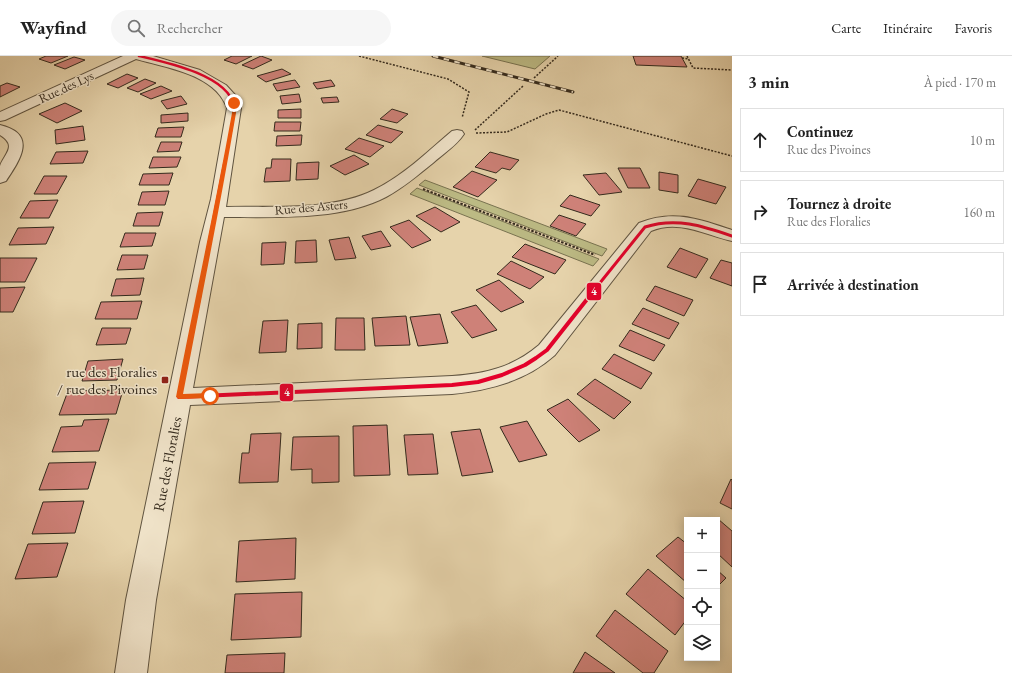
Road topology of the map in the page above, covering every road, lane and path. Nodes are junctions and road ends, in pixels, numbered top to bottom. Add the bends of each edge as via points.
1 (133, 56) edge
2 (139, 56) edge
3 (359, 56) edge
4 (558, 56) edge
5 (688, 56) edge
6 (682, 58) dead end
7 (689, 59) junction
8 (732, 70) edge
9 (534, 78) dead end
10 (523, 86) dead end
11 (0, 118) edge
12 (0, 129) edge
13 (463, 129) junction
14 (474, 133) dead end
15 (732, 156) edge
16 (0, 178) edge
17 (418, 187) dead end
18 (216, 212) junction
19 (732, 236) edge
20 (600, 257) dead end
21 (179, 397) junction
22 (132, 673) edge

1 - 11 street, Rue des Lys
2 - 18 street, Rue des Floralies via 201,76 222,86 232,99 234,113
3 - 13 path via 448,79 469,92
4 - 9 path
5 - 7 path
6 - 7 path
7 - 8 path via 693,68
10 - 13 path
12 - 16 street via 16,140 17,147
13 - 18 street, Rue des Asters via 402,180 368,198 344,206
14 - 15 path via 505,133 549,111 559,110
17 - 20 path
18 - 21 street, Rue des Floralies
19 - 21 street via 677,221 656,222 645,227 547,350 527,366 499,378 452,385
21 - 22 street, Rue des Floralies via 141,600

